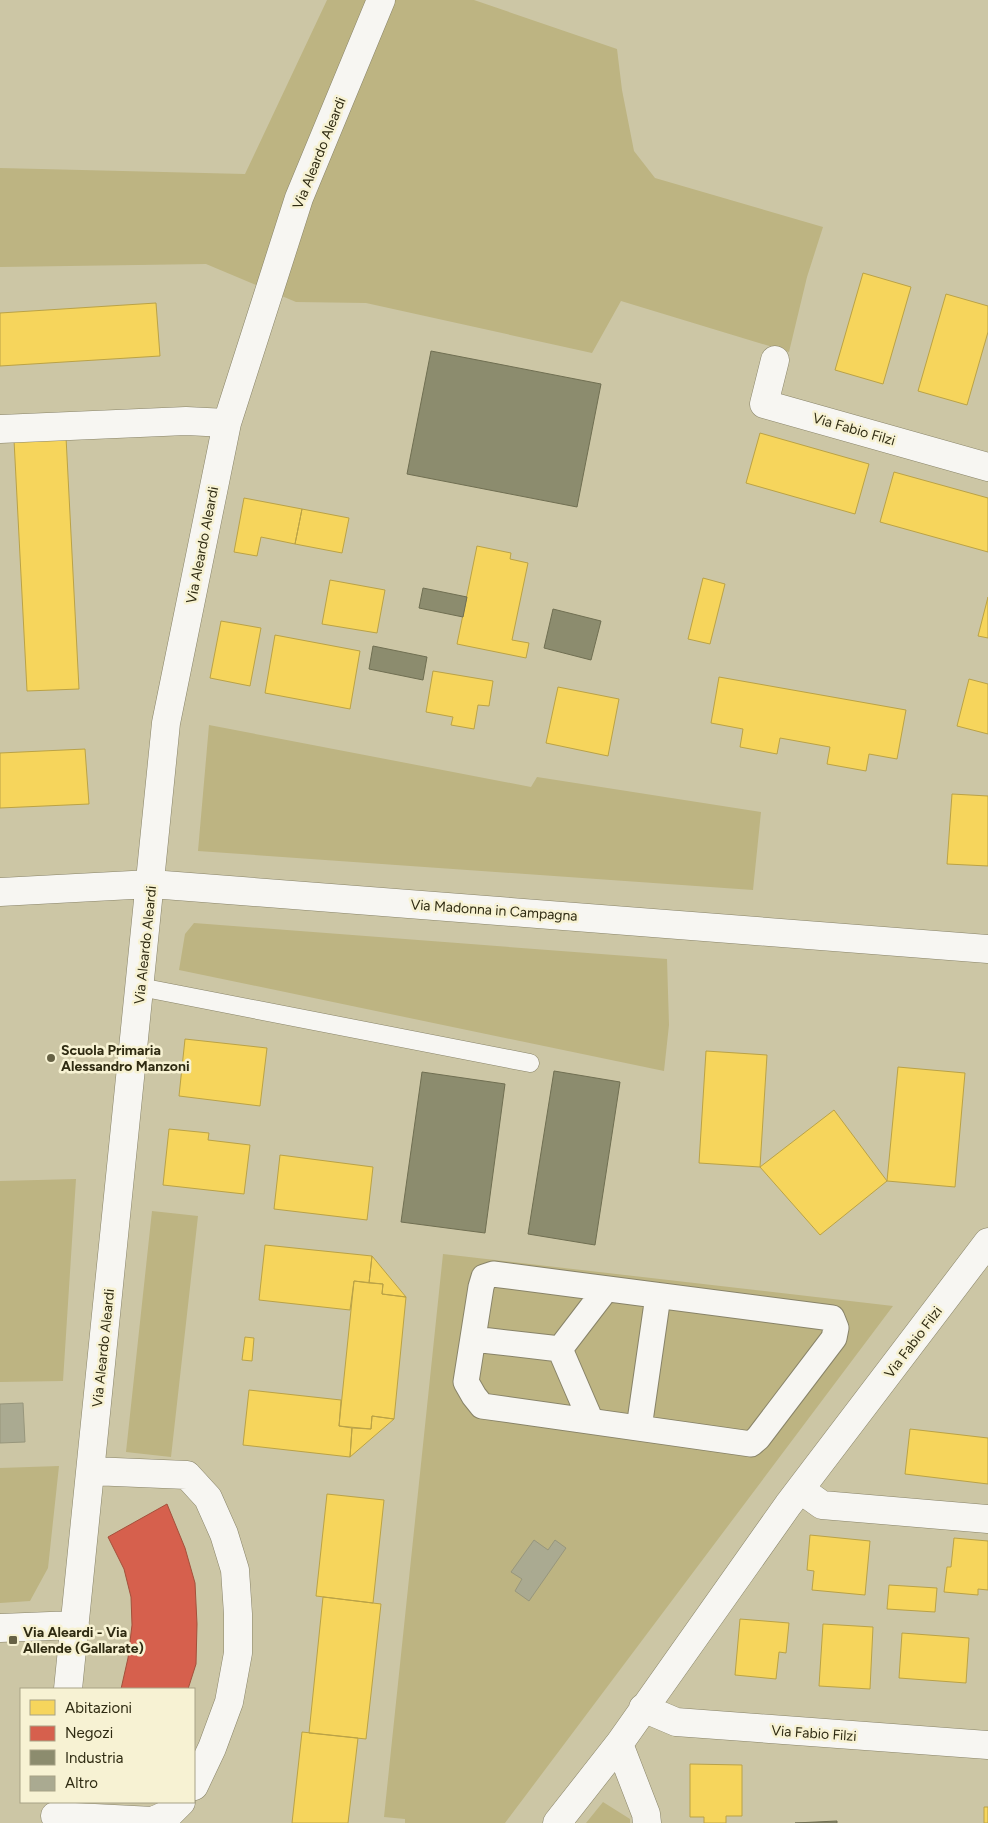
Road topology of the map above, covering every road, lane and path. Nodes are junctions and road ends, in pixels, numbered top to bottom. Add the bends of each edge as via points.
1 (381, 0) edge
2 (775, 360) dead end
3 (226, 423) junction
4 (0, 429) edge
5 (988, 467) edge
6 (151, 884) junction
7 (0, 892) edge
8 (988, 949) edge
9 (140, 987) junction
10 (530, 1063) dead end
11 (986, 1247) edge
12 (606, 1289) junction
13 (658, 1296) junction
14 (473, 1339) junction
15 (560, 1349) junction
16 (591, 1422) junction
17 (639, 1428) junction
18 (91, 1471) junction
19 (801, 1490) junction
20 (988, 1519) edge
21 (75, 1626) junction
22 (0, 1628) edge
23 (68, 1688) edge
24 (643, 1708) junction
25 (619, 1744) junction
26 (988, 1745) edge
27 (195, 1784) edge
28 (180, 1803) edge
29 (56, 1813) edge
30 (556, 1823) edge
31 (647, 1823) edge

1 - 3 street, Via Aleardo Aleardi via 299,198
2 - 5 street, Via Fabio Filzi via 764,404
3 - 4 street via 186,420
3 - 6 street, Via Aleardo Aleardi via 166,724
6 - 7 street, Via Madonna in Campagna
6 - 8 street, Via Madonna in Campagna
6 - 9 street, Via Aleardo Aleardi
9 - 10 lane
9 - 18 street, Via Aleardo Aleardi
11 - 19 street, Via Fabio Filzi
12 - 13 street
12 - 14 street via 493,1274 484,1276
12 - 15 street
13 - 17 street
13 - 17 street via 832,1318 836,1328 834,1338 751,1444
14 - 15 street
14 - 16 street via 466,1382 482,1406
15 - 16 street
16 - 17 street
18 - 21 street, Via Aleardo Aleardi
18 - 27 street via 187,1475 208,1498 224,1534 235,1570 238,1653 229,1702
19 - 20 street via 822,1506
19 - 24 street, Via Fabio Filzi
21 - 22 street
21 - 23 street, Via Aleardo Aleardi
24 - 25 street, Via Fabio Filzi
24 - 26 street, Via Fabio Filzi via 676,1722
25 - 30 street, Via Fabio Filzi
25 - 31 street
28 - 29 street via 170,1813 153,1821

